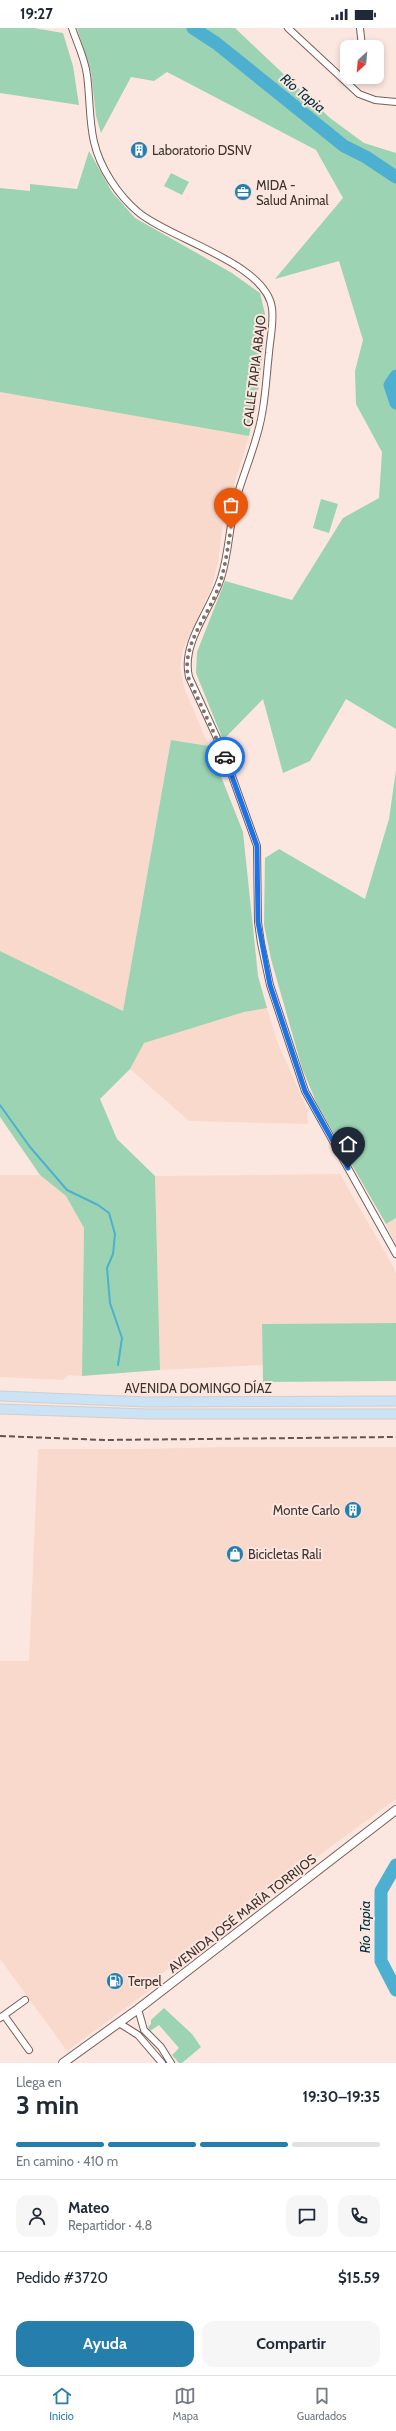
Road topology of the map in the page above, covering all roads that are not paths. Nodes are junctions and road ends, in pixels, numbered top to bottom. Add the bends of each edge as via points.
1 (72, 28) edge
2 (288, 28) edge
3 (360, 28) edge
4 (361, 40) edge
5 (340, 76) edge
6 (349, 84) edge
7 (396, 102) edge
8 (396, 1254) edge
9 (0, 1396) edge
10 (396, 1401) edge
11 (0, 1409) edge
12 (396, 1414) edge
13 (396, 1810) edge
14 (25, 2000) dead end
15 (138, 2009) junction
16 (2, 2017) edge
17 (119, 2023) junction
18 (156, 2043) junction
19 (149, 2048) junction
20 (29, 2050) dead end
21 (163, 2052) junction
22 (157, 2057) junction
23 (63, 2063) edge
24 (162, 2063) edge
25 (171, 2063) edge

1 - 8 street, CALLE TAPIA ABAJO via 87,73 94,142 105,170 119,192 151,222 250,275 263,286 270,297 273,318 258,434 236,501 217,592 194,637 186,667 188,677 223,751 257,846 258,922 261,943 270,985 296,1069 308,1097
2 - 5 street
3 - 4 street
6 - 7 street via 359,94 375,100
9 - 10 main road, AVENIDA DOMINGO DÍAZ via 147,1402
11 - 12 main road, AVENIDA DOMINGO DÍAZ via 147,1414
13 - 15 main road, AVENIDA JOSÉ MARÍA TORRIJOS
14 - 16 street
15 - 17 main road, AVENIDA JOSÉ MARÍA TORRIJOS
15 - 18 street via 144,2030
16 - 20 street
17 - 19 street via 138,2035
17 - 23 main road, AVENIDA JOSÉ MARÍA TORRIJOS
18 - 19 street
18 - 21 street
19 - 22 street
21 - 22 street
21 - 25 street
22 - 24 street

